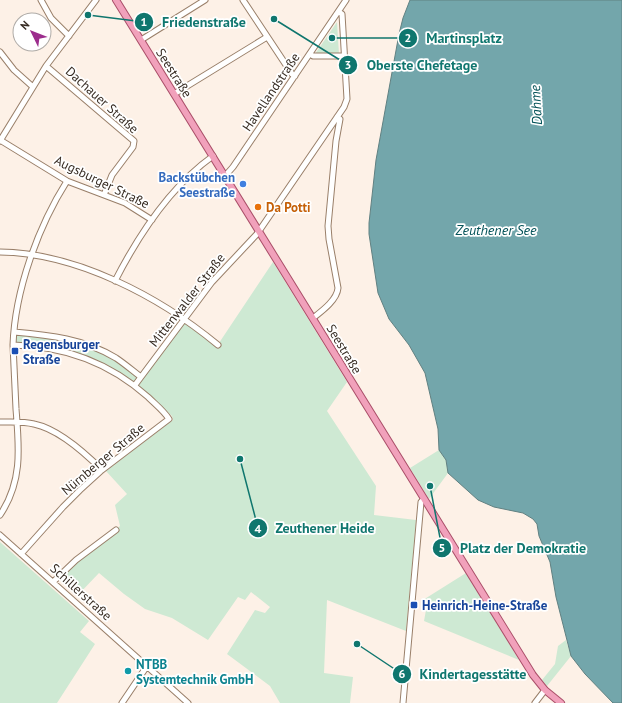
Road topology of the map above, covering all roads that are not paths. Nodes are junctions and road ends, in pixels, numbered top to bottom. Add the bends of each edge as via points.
1 (41, 0) edge
2 (96, 0) edge
3 (116, 0) edge
4 (205, 0) edge
5 (243, 0) edge
6 (346, 0) edge
7 (339, 12) junction
8 (69, 36) junction
9 (268, 37) junction
10 (141, 40) junction
11 (0, 52) edge
12 (310, 54) junction
13 (344, 56) junction
14 (46, 66) junction
15 (295, 76) junction
16 (33, 87) junction
17 (174, 94) junction
18 (337, 117) junction
19 (0, 141) edge
20 (213, 156) junction
21 (225, 176) junction
22 (67, 181) junction
23 (104, 195) junction
24 (152, 220) junction
25 (259, 231) junction
26 (0, 252) edge
27 (32, 254) junction
28 (115, 281) junction
29 (313, 318) junction
30 (184, 319) junction
31 (14, 332) junction
32 (14, 344) junction
33 (218, 344) dead end
34 (141, 377) junction
35 (135, 385) junction
36 (0, 422) edge
37 (17, 422) junction
38 (102, 470) junction
39 (424, 499) junction
40 (0, 515) edge
41 (116, 530) dead end
42 (0, 535) edge
43 (21, 554) junction
44 (53, 582) junction
45 (147, 666) junction
46 (545, 690) junction
47 (122, 703) edge
48 (188, 703) edge
49 (403, 703) edge
50 (535, 703) edge
51 (561, 703) edge

1 - 8 street via 54,22
2 - 8 street
3 - 10 main road, Seestraße
4 - 10 street
5 - 9 street
6 - 7 street, Havellandstraße
7 - 12 street, Havellandstraße
7 - 13 street, Mittenwalder Straße via 342,14
8 - 14 street
9 - 15 street
9 - 17 street
10 - 17 main road, Seestraße
11 - 16 street via 14,70
12 - 13 street
12 - 15 street, Havellandstraße
13 - 18 street, Mittenwalder Straße via 347,99
14 - 16 street
14 - 23 street, Dachauer Straße via 133,140 133,147 112,175
15 - 21 street, Havellandstraße
16 - 19 street
17 - 20 main road, Seestraße
18 - 25 street, Mittenwalder Straße
18 - 29 street via 340,119 328,227 338,288 324,309
19 - 22 street, Augsburger Straße
20 - 21 main road, Seestraße
20 - 24 street via 173,193
21 - 25 main road, Seestraße
22 - 23 street, Augsburger Straße
22 - 27 street via 51,209
23 - 24 street, Augsburger Straße
24 - 28 street
25 - 29 main road, Seestraße
25 - 30 street, Mittenwalder Straße via 212,282
26 - 27 street
27 - 28 street via 78,266
27 - 31 street
28 - 30 street via 157,301
29 - 39 main road, Seestraße
30 - 33 street
30 - 34 street, Mittenwalder Straße
31 - 32 street
31 - 34 street via 63,338 81,343 115,358
32 - 35 street via 49,348 80,356 100,364
32 - 37 street
34 - 35 street, Mittenwalder Straße
35 - 38 street, Nürnberger Straße via 169,419
36 - 37 street
37 - 38 street via 34,424 56,434
37 - 40 street via 18,469 10,497
38 - 43 street, Nürnberger Straße via 63,506
39 - 46 main road, Seestraße
39 - 49 street via 420,502
41 - 44 street via 76,560
42 - 43 street, Schillerstraße
43 - 44 street, Schillerstraße
44 - 45 street, Schillerstraße
45 - 47 street
45 - 48 street, Schillerstraße
46 - 50 street
46 - 51 main road, Seestraße

